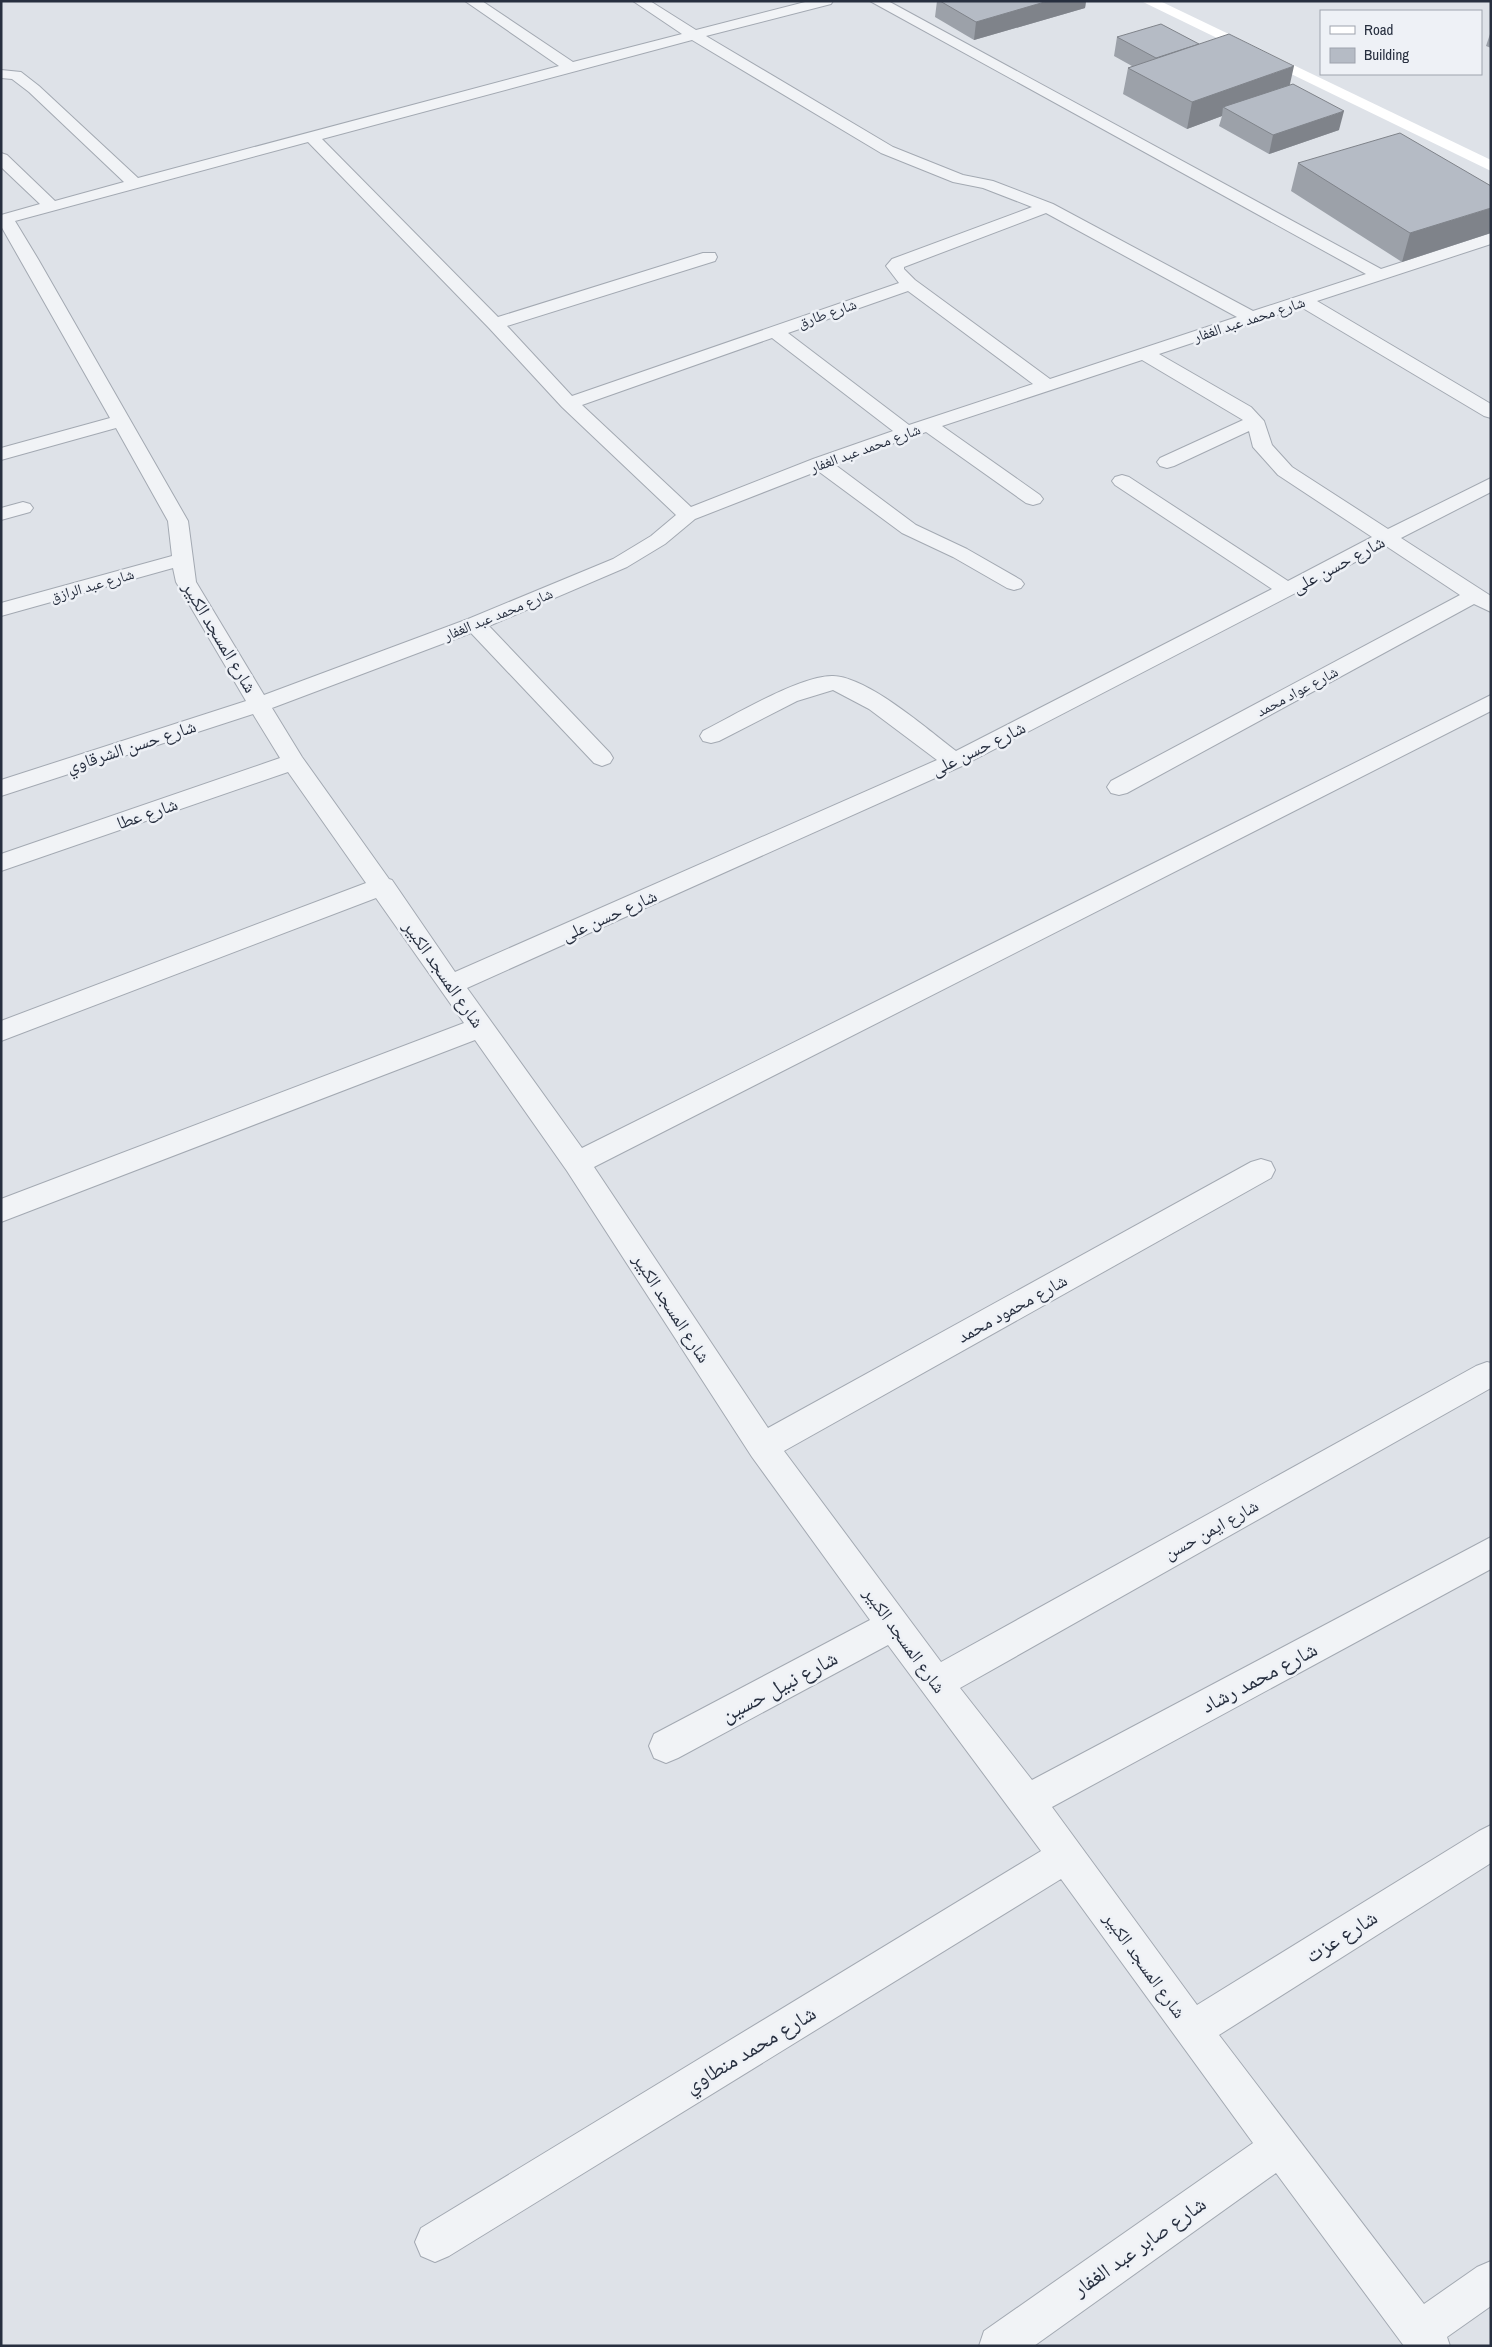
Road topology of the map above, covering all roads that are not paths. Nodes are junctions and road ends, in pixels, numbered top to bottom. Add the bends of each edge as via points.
1 (472, 1) edge
2 (640, 1) edge
3 (826, 1) edge
4 (876, 1) edge
5 (1148, 1) edge
6 (693, 35) junction
7 (571, 67) junction
8 (1, 74) edge
9 (312, 138) junction
10 (1, 158) edge
11 (1491, 166) edge
12 (135, 184) junction
13 (52, 207) junction
14 (1047, 207) junction
15 (3, 220) edge
16 (1491, 238) edge
17 (709, 257) dead end
18 (1380, 275) junction
19 (908, 282) junction
20 (1304, 301) junction
21 (1252, 318) junction
22 (495, 324) junction
23 (774, 331) junction
24 (1145, 354) junction
25 (1048, 386) junction
26 (569, 403) junction
27 (1491, 412) edge
28 (122, 421) junction
29 (1255, 421) junction
30 (928, 425) junction
31 (907, 433) junction
32 (1, 454) edge
33 (1167, 462) dead end
34 (820, 463) junction
35 (1122, 481) dead end
36 (1491, 484) edge
37 (1033, 499) dead end
38 (23, 508) dead end
39 (1, 514) edge
40 (688, 515) junction
41 (1389, 537) junction
42 (182, 559) junction
43 (1014, 584) dead end
44 (1288, 590) junction
45 (1483, 600) edge
46 (1, 610) edge
47 (474, 624) junction
48 (1491, 702) edge
49 (260, 704) junction
50 (711, 736) dead end
51 (602, 758) dead end
52 (954, 761) junction
53 (293, 762) junction
54 (1119, 787) dead end
55 (1, 788) edge
56 (1, 863) edge
57 (382, 886) junction
58 (452, 984) junction
59 (481, 1027) junction
60 (1, 1031) edge
61 (577, 1163) junction
62 (1261, 1170) dead end
63 (1, 1211) edge
64 (1487, 1374) dead end
65 (763, 1447) junction
66 (1491, 1552) edge
67 (893, 1625) junction
68 (936, 1683) junction
69 (666, 1746) dead end
70 (1027, 1802) junction
71 (1491, 1843) edge
72 (1066, 1856) junction
73 (1192, 2030) junction
74 (1280, 2147) junction
75 (435, 2242) dead end
76 (1491, 2281) edge
77 (1425, 2339) edge
78 (999, 2346) edge

1 - 7 street
2 - 6 street
3 - 6 street
4 - 18 street
5 - 11 main road
6 - 7 street
6 - 14 street via 887,150 959,179 987,184
7 - 9 street
8 - 12 street via 16,75 34,88
9 - 12 street
9 - 22 street
10 - 13 street
12 - 13 street
13 - 15 street
14 - 19 street via 898,263 896,270
14 - 21 street
15 - 28 street, شارع المسجد الكبير via 30,259
16 - 18 street, شارع محمد عبد الغفار
17 - 22 street
18 - 20 street, شارع محمد عبد الغفار
19 - 23 street, شارع طارق via 899,289
19 - 25 street
20 - 21 street, شارع محمد عبد الغفار
20 - 27 street
21 - 24 street, شارع محمد عبد الغفار
22 - 26 street
23 - 26 street, شارع طارق
23 - 31 street
24 - 25 street, شارع محمد عبد الغفار
24 - 29 street via 1244,411
25 - 30 street, شارع محمد عبد الغفار
26 - 40 street
28 - 32 street
28 - 42 street, شارع المسجد الكبير via 178,521 183,537
29 - 33 street
29 - 41 street via 1263,448 1286,470
30 - 31 street, شارع محمد عبد الغفار
30 - 37 street
31 - 34 street, شارع محمد عبد الغفار
34 - 40 street, شارع محمد عبد الغفار
34 - 43 street via 909,529
35 - 44 street
36 - 41 street, شارع حسن على
38 - 39 street
40 - 47 street, شارع محمد عبد الغفار via 658,540 620,563
41 - 44 street, شارع حسن على
41 - 45 street
42 - 46 street, شارع عبد الرازق
42 - 49 street, شارع المسجد الكبير via 186,582
44 - 52 street, شارع حسن على
45 - 54 street, شارع عواد محمد
47 - 49 street, شارع محمد عبد الغفار
47 - 51 street
48 - 61 street
49 - 53 street, شارع المسجد الكبير
49 - 55 street, شارع حسن الشرقاوي
50 - 52 street via 815,686 834,683 867,698
52 - 58 street, شارع حسن على
53 - 56 street, شارع عطا
53 - 57 street, شارع المسجد الكبير
57 - 58 street, شارع المسجد الكبير
57 - 60 street
58 - 59 street, شارع المسجد الكبير
59 - 61 street, شارع المسجد الكبير
59 - 63 street
61 - 65 street, شارع المسجد الكبير
62 - 65 street, شارع محمود محمد
64 - 68 street, شارع ايمن حسن
65 - 67 street, شارع المسجد الكبير
66 - 70 street, شارع محمد رشاد
67 - 68 street, شارع المسجد الكبير
67 - 69 street, شارع نبيل حسين
68 - 70 street, شارع المسجد الكبير
70 - 72 street, شارع المسجد الكبير
71 - 73 street, شارع عزت
72 - 73 street, شارع المسجد الكبير
72 - 75 street, شارع محمد منطاوي
73 - 74 street, شارع المسجد الكبير
74 - 77 street, شارع المسجد الكبير
74 - 78 street, شارع صابر عبد الغفار
76 - 77 street

